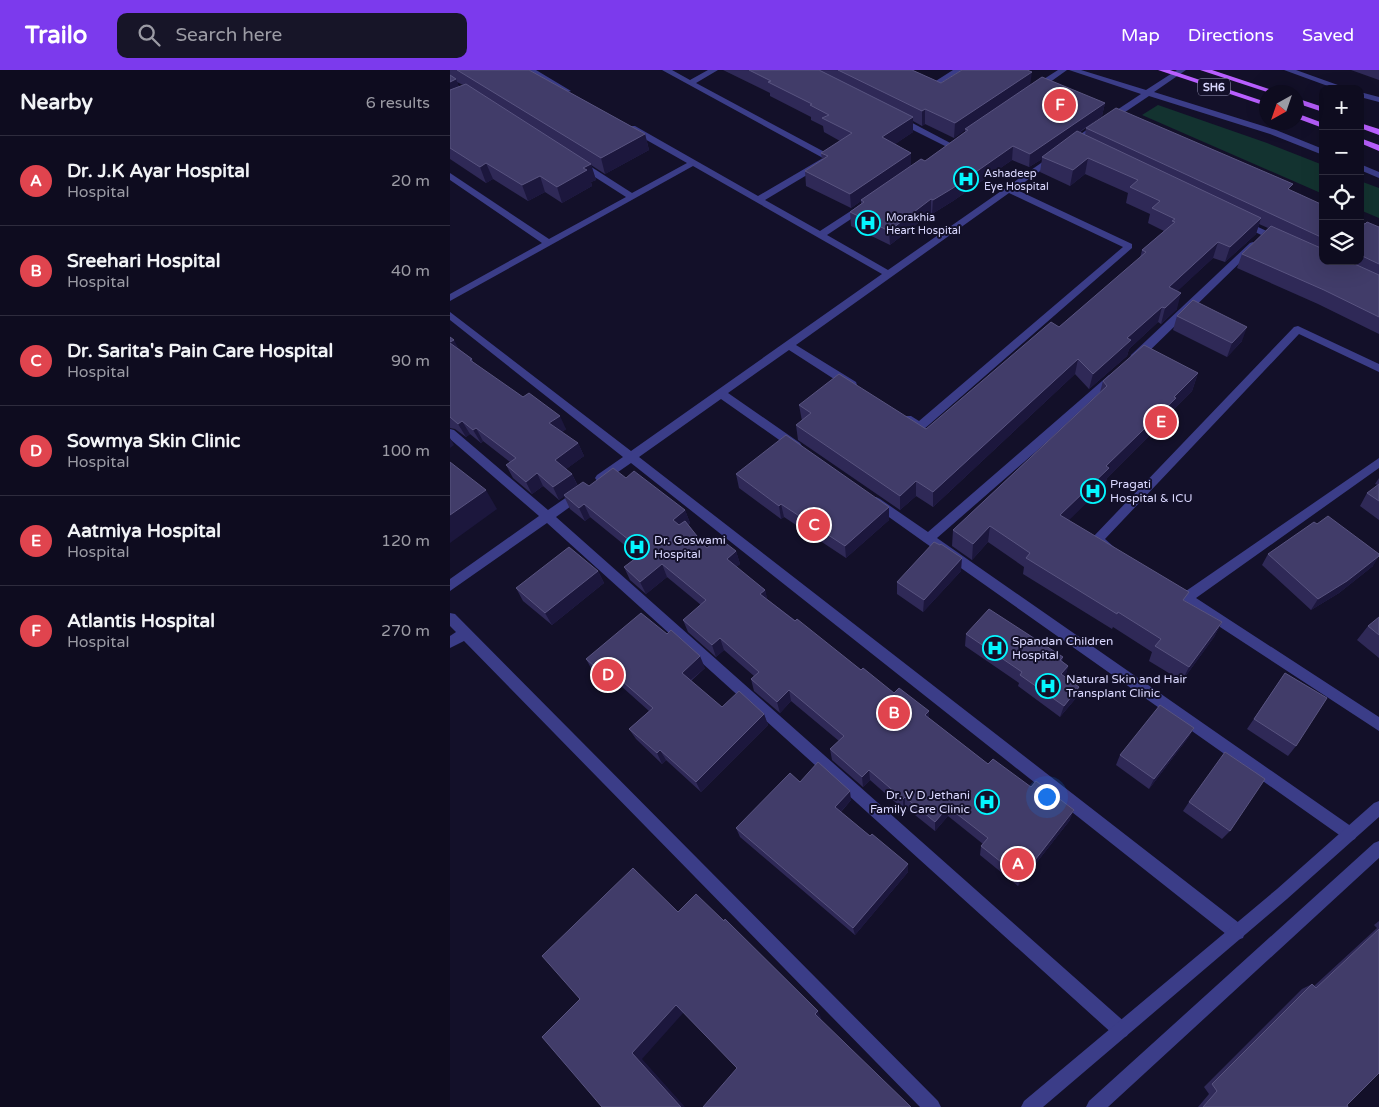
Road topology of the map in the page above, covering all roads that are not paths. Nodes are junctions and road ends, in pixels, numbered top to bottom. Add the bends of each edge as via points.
1 (530, 70) edge
2 (666, 70) edge
3 (714, 70) edge
4 (895, 70) edge
5 (958, 70) edge
6 (1063, 70) edge
7 (1073, 70) edge
8 (1162, 70) edge
9 (1204, 70) edge
10 (1288, 70) edge
11 (1179, 72) edge
12 (689, 83) junction
13 (1333, 85) edge
14 (1259, 87) edge
15 (1031, 92) edge
16 (1148, 92) junction
17 (573, 94) edge
18 (1364, 95) edge
19 (1379, 100) edge
20 (1259, 101) edge
21 (1304, 103) edge
22 (1319, 109) edge
23 (893, 116) edge
24 (1304, 118) edge
25 (624, 124) edge
26 (1319, 124) edge
27 (1364, 126) edge
28 (1379, 132) edge
29 (1364, 142) edge
30 (1379, 148) edge
31 (1319, 150) edge
32 (944, 151) edge
33 (573, 159) edge
34 (693, 163) junction
35 (1364, 169) edge
36 (1379, 175) edge
37 (450, 176) edge
38 (1008, 188) junction
39 (632, 196) junction
40 (758, 200) junction
41 (870, 202) edge
42 (1230, 217) edge
43 (1265, 233) junction
44 (820, 236) junction
45 (549, 243) junction
46 (1290, 245) edge
47 (888, 274) junction
48 (450, 298) edge
49 (450, 315) edge
50 (788, 345) junction
51 (1379, 368) edge
52 (862, 391) edge
53 (720, 393) junction
54 (895, 412) edge
55 (450, 433) edge
56 (808, 455) edge
57 (631, 457) junction
58 (1379, 462) edge
59 (864, 494) edge
60 (547, 516) junction
61 (928, 539) junction
62 (1121, 556) edge
63 (1162, 582) edge
64 (450, 586) edge
65 (1186, 598) junction
66 (450, 618) edge
67 (465, 634) junction
68 (450, 642) edge
69 (1379, 725) edge
70 (1379, 808) edge
71 (1350, 834) junction
72 (1379, 848) edge
73 (1237, 932) junction
74 (1120, 1030) junction
75 (932, 1107) edge
76 (1030, 1107) edge
77 (1096, 1107) edge

1 - 17 street
2 - 12 street
3 - 12 street
4 - 5 street via 931,86
6 - 15 street
7 - 16 street
8 - 11 main road, SH6
9 - 14 main road, SH6
10 - 13 street
11 - 16 street
11 - 20 main road, SH6
12 - 40 street via 829,158
16 - 31 street via 1273,132
16 - 38 street via 1117,118
18 - 19 street
21 - 22 main road
23 - 32 street via 956,143
24 - 26 main road
25 - 34 street
27 - 28 main road
29 - 30 main road
33 - 39 street
34 - 39 street
34 - 40 street
35 - 36 street
37 - 45 street
38 - 47 street
38 - 54 street via 1128,246 919,427
39 - 45 street
40 - 44 street
41 - 44 street
42 - 43 street
43 - 46 street
43 - 61 street via 1123,369
44 - 47 street
45 - 48 street
47 - 50 street
49 - 57 street
50 - 52 street
50 - 53 street
51 - 62 street via 1298,329 1097,540
53 - 56 street
53 - 57 street
55 - 60 street
57 - 60 street
57 - 73 street
58 - 65 street
59 - 61 street
60 - 64 street
60 - 74 street
61 - 71 street
63 - 65 street
65 - 69 street
66 - 67 street
67 - 68 street
67 - 75 street
70 - 71 street
71 - 73 street
72 - 77 street
73 - 74 street
74 - 76 street

